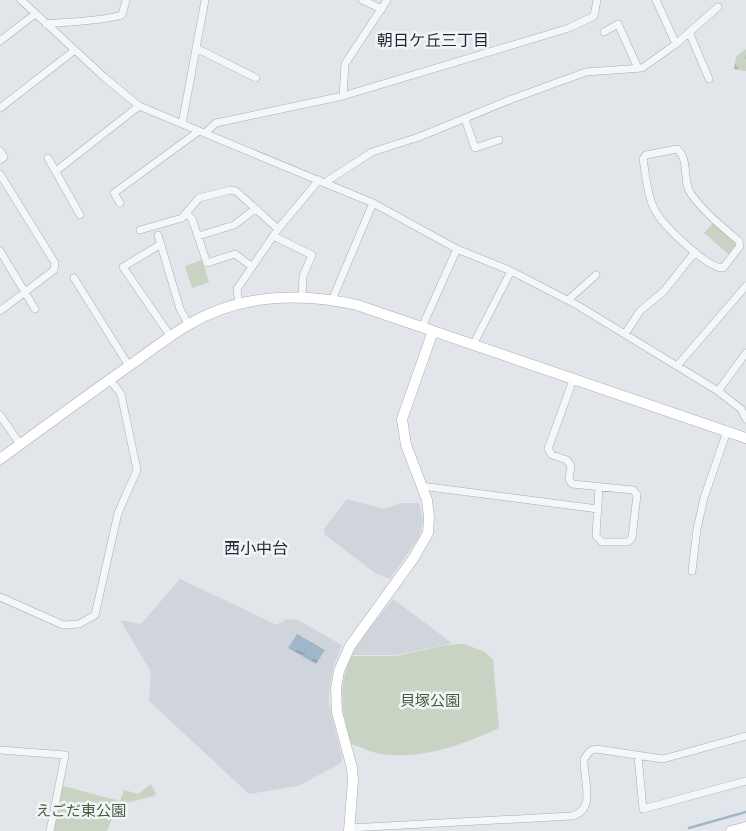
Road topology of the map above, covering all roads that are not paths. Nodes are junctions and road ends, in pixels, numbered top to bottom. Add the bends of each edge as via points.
1 (21, 0) edge
2 (126, 0) edge
3 (205, 0) edge
4 (362, 0) edge
5 (387, 0) edge
6 (597, 0) edge
7 (656, 0) edge
8 (718, 7) dead end
9 (382, 9) junction
10 (35, 14) junction
11 (46, 24) junction
12 (604, 32) dead end
13 (689, 32) junction
14 (0, 41) edge
15 (676, 44) junction
16 (196, 48) junction
17 (75, 50) junction
18 (638, 68) junction
19 (256, 78) dead end
20 (709, 79) dead end
21 (343, 96) junction
22 (139, 106) junction
23 (0, 108) edge
24 (465, 119) junction
25 (182, 124) junction
26 (202, 132) junction
27 (499, 140) dead end
28 (0, 151) edge
29 (48, 158) dead end
30 (0, 160) edge
31 (56, 171) junction
32 (0, 174) edge
33 (322, 181) junction
34 (7, 185) junction
35 (0, 189) edge
36 (120, 203) dead end
37 (372, 203) junction
38 (255, 208) junction
39 (186, 213) junction
40 (80, 215) dead end
41 (140, 230) dead end
42 (278, 230) junction
43 (158, 235) dead end
44 (198, 236) junction
45 (273, 236) junction
46 (160, 244) junction
47 (457, 249) junction
48 (0, 251) edge
49 (695, 252) junction
50 (251, 266) junction
51 (511, 271) junction
52 (596, 275) dead end
53 (74, 278) dead end
54 (746, 286) edge
55 (25, 292) junction
56 (302, 297) junction
57 (332, 300) junction
58 (568, 300) junction
59 (239, 305) junction
60 (36, 308) dead end
61 (0, 311) edge
62 (189, 325) junction
63 (422, 327) junction
64 (433, 331) junction
65 (625, 334) junction
66 (171, 337) junction
67 (473, 345) junction
68 (746, 353) edge
69 (130, 366) junction
70 (677, 366) junction
71 (110, 380) junction
72 (573, 380) junction
73 (718, 391) junction
74 (0, 416) edge
75 (746, 419) edge
76 (727, 431) junction
77 (746, 438) edge
78 (20, 444) junction
79 (0, 459) edge
80 (421, 486) junction
81 (599, 487) junction
82 (598, 509) junction
83 (692, 572) dead end
84 (0, 597) edge
85 (746, 736) edge
86 (0, 750) edge
87 (638, 756) junction
88 (746, 780) edge
89 (746, 827) edge
90 (349, 829) edge
91 (50, 831) edge
92 (732, 831) edge

1 - 10 street
2 - 11 street via 122,15 96,21
3 - 16 street
4 - 9 street
5 - 9 street
6 - 21 street via 594,16 569,28
7 - 15 street
8 - 13 street
9 - 21 street via 345,64
10 - 11 street
10 - 14 street
11 - 17 street
12 - 18 street via 618,24
13 - 15 street
13 - 20 street
15 - 18 street
16 - 19 street
16 - 25 street
17 - 22 street
17 - 23 street
18 - 24 street via 586,72
21 - 26 street via 216,122
22 - 25 street
22 - 31 street
24 - 27 street via 475,148
24 - 33 street via 372,152
25 - 26 street
26 - 33 street
26 - 36 street via 114,193
28 - 30 street via 4,157
29 - 31 street
31 - 40 street
32 - 34 street
33 - 37 street
33 - 42 street
34 - 35 street
34 - 55 street via 55,263 54,270
37 - 47 street
37 - 57 street
38 - 39 street via 236,191 230,190 199,198
38 - 42 street
38 - 44 street via 234,225
39 - 41 street via 182,218
39 - 44 street via 192,219
42 - 45 street
43 - 46 street
44 - 50 street via 207,263 235,254
45 - 50 street
45 - 56 street via 312,255 304,276
46 - 62 street via 180,309
46 - 66 street via 123,268
47 - 51 street
47 - 63 street
48 - 55 street
49 - 49 street via 716,268 722,268 740,246 739,241 690,192 681,153 677,150 646,155 643,159 656,212
49 - 65 street via 664,291 640,311
50 - 59 street via 237,289
51 - 58 street
51 - 67 street
52 - 58 street
53 - 69 street
54 - 70 street
55 - 60 street
55 - 61 street
56 - 57 street
56 - 59 street via 256,300
57 - 63 street
58 - 65 street
59 - 62 street
62 - 66 street
63 - 64 street
64 - 67 street
64 - 80 street via 402,419 406,445
65 - 70 street
66 - 69 street
67 - 72 street
68 - 73 street
69 - 71 street
70 - 73 street
71 - 78 street
71 - 84 street via 121,394 137,470 118,513 95,615 79,624 63,626
72 - 76 street
72 - 81 street via 548,449 552,455 567,460 572,484
73 - 75 street via 741,409
74 - 78 street
76 - 77 street
76 - 83 street via 704,498
78 - 79 street
80 - 82 street
80 - 90 street via 427,500 428,533 350,646 339,672 337,712 353,781
81 - 82 street
81 - 82 street via 633,490 637,495 632,538 628,542 602,542 596,536
85 - 87 street via 663,759
86 - 91 street via 65,755
87 - 88 street via 644,809
87 - 90 street via 596,749 587,754 584,764 587,803 582,812 572,816
89 - 92 street

